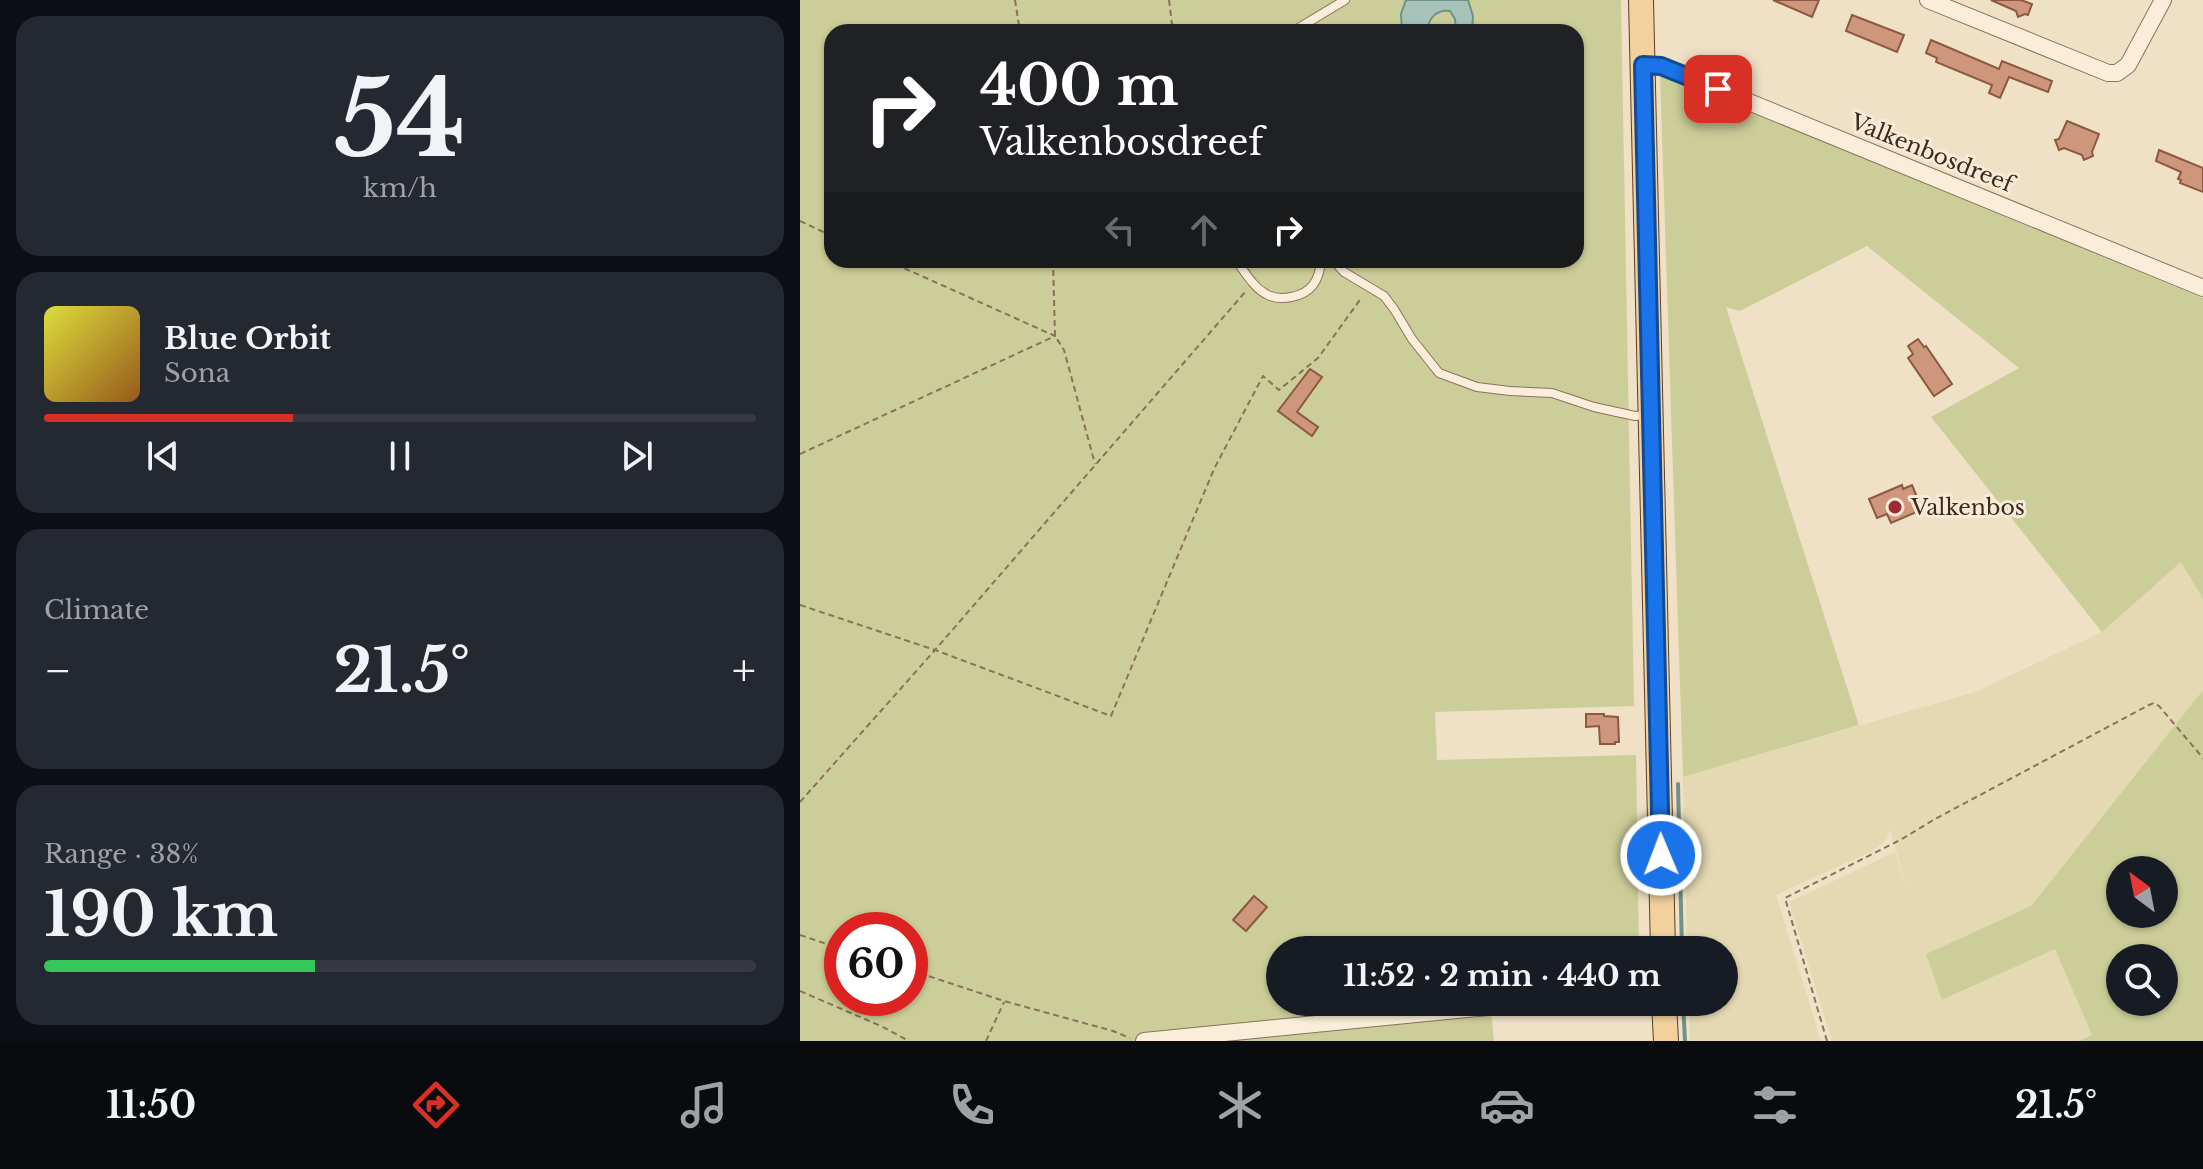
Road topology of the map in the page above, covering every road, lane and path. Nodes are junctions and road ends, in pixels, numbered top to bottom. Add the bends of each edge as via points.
1 (1015, 0) edge
2 (1169, 0) edge
3 (1345, 0) edge
4 (1641, 0) edge
5 (1928, 0) edge
6 (2163, 0) edge
7 (1019, 24) edge
8 (1172, 24) edge
9 (1305, 24) edge
10 (1643, 65) junction
11 (800, 221) edge
12 (824, 232) edge
13 (904, 268) edge
14 (1053, 268) edge
15 (1242, 268) edge
16 (1320, 268) edge
17 (1340, 268) edge
18 (1253, 283) junction
19 (1369, 287) junction
20 (2203, 288) edge
21 (1055, 336) junction
22 (1649, 415) junction
23 (800, 454) edge
24 (1095, 464) junction
25 (800, 605) edge
26 (935, 650) junction
27 (2203, 758) edge
28 (800, 802) edge
29 (800, 935) edge
30 (1663, 936) edge
31 (824, 943) edge
32 (928, 976) edge
33 (800, 991) edge
34 (1004, 1001) junction
35 (1397, 1016) edge
36 (1665, 1016) edge
37 (909, 1041) edge
38 (986, 1041) edge
39 (1135, 1041) edge
40 (1144, 1041) edge
41 (1666, 1041) edge
42 (1827, 1041) edge

1 - 7 path
2 - 8 path
3 - 9 lane
4 - 10 main road
5 - 6 street via 2108,73 2128,65
10 - 20 street, Valkenbosdreef via 1661,66
10 - 22 main road
11 - 12 path
13 - 21 path
14 - 21 path
15 - 18 lane
16 - 18 lane via 1312,287 1296,296 1281,299
17 - 19 lane
18 - 24 path
19 - 22 lane via 1384,296 1439,373 1477,387 1552,393 1594,407
19 - 26 path via 1318,358 1279,390 1263,376 1214,469 1111,716
21 - 23 path
21 - 24 path via 1064,350
22 - 30 main road
24 - 26 path
25 - 26 path
26 - 28 path
27 - 42 path via 2154,703 1785,898
29 - 31 path
32 - 34 path
33 - 37 path
34 - 38 path
34 - 39 path
35 - 40 street
36 - 41 main road

